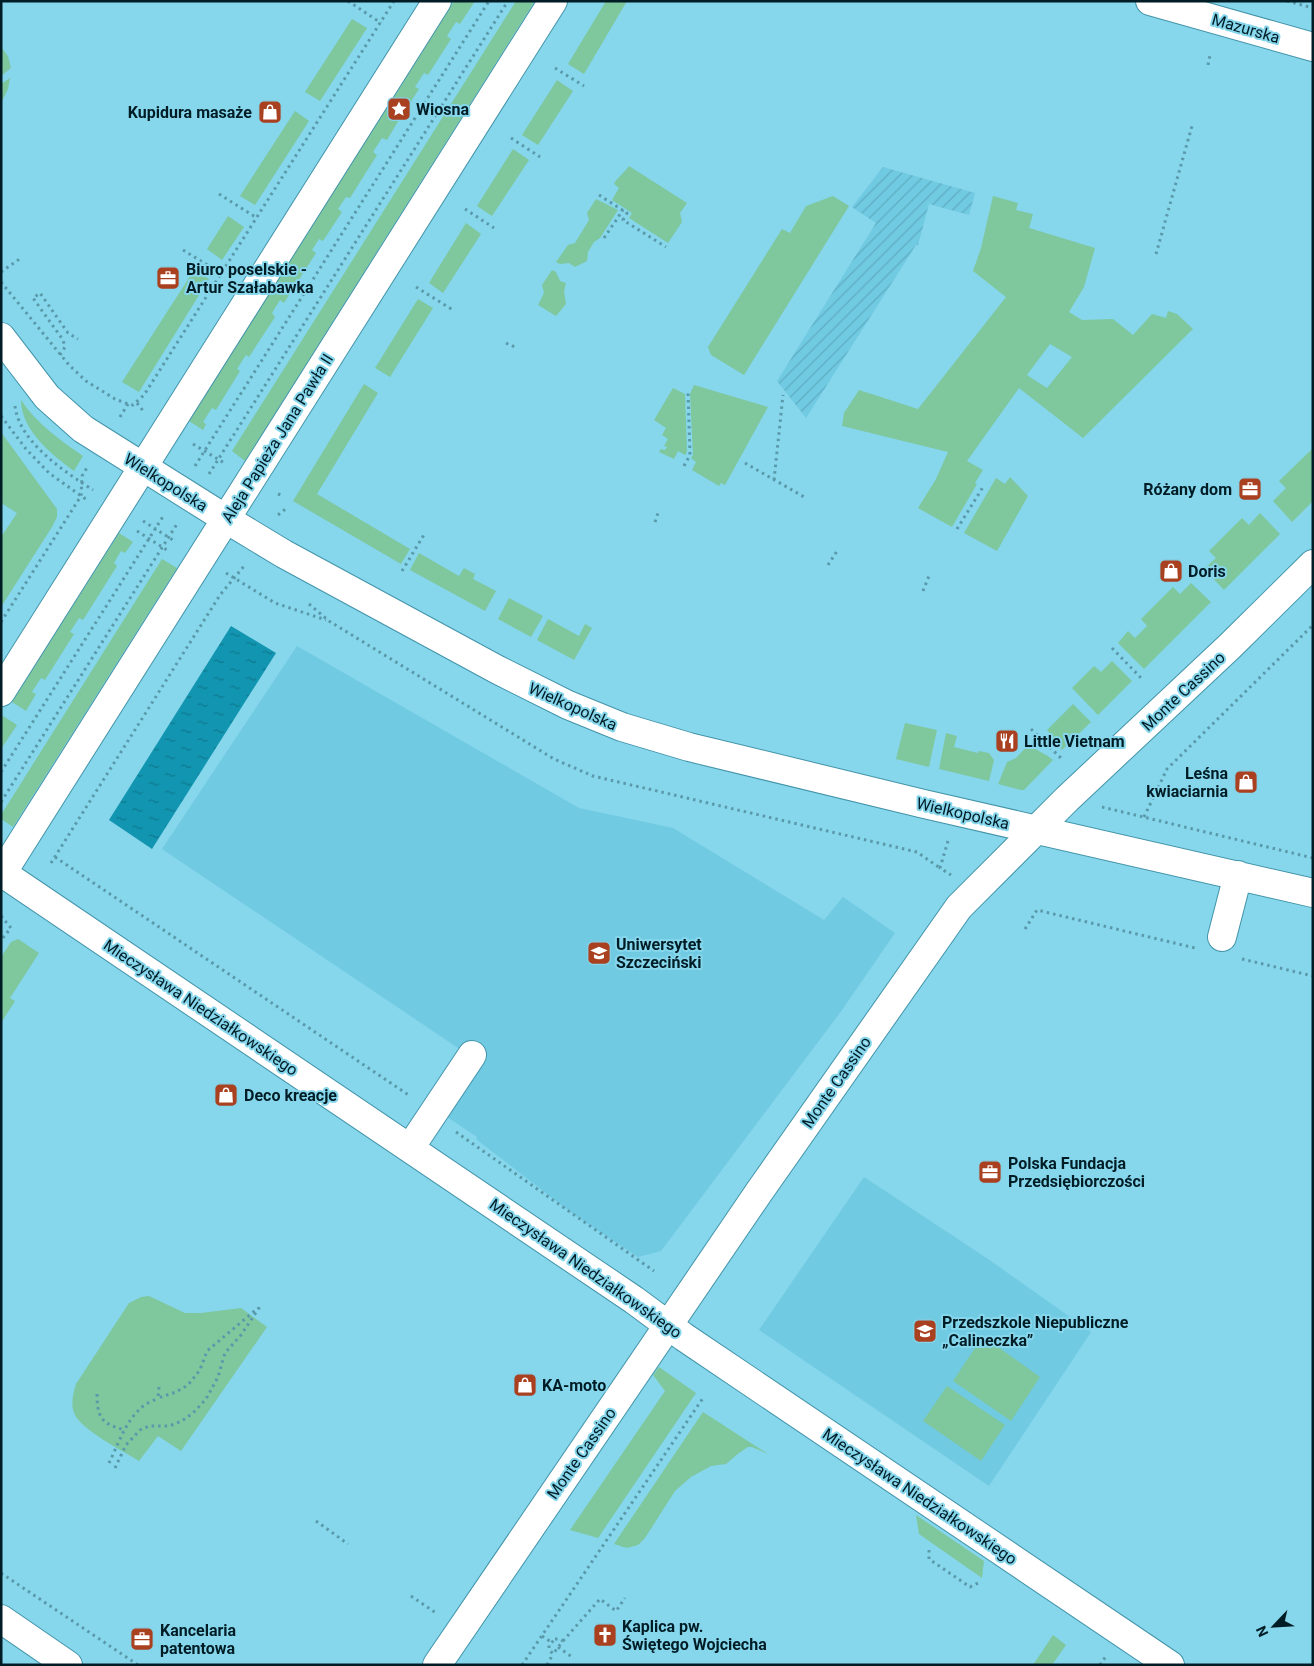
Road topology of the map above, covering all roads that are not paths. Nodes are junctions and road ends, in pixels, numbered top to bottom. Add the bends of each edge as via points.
1 (438, 1) edge
2 (553, 1) edge
3 (1150, 1) edge
4 (1313, 47) edge
5 (1, 337) edge
6 (143, 467) junction
7 (226, 519) junction
8 (1313, 564) edge
9 (1, 692) edge
10 (1036, 830) junction
11 (2, 873) edge
12 (1238, 875) junction
13 (1313, 893) edge
14 (1219, 948) road end
15 (472, 1055) dead end
16 (410, 1148) junction
17 (668, 1325) junction
18 (1, 1619) edge
19 (68, 1665) edge
20 (436, 1665) edge
21 (1170, 1665) edge

1 - 6 street
2 - 7 street, Aleja Papieża Jana Pawła II
3 - 4 street, Mazurska
5 - 6 street, Wielkopolska via 47,397 72,421
6 - 7 street, Wielkopolska
6 - 9 street
7 - 10 street, Wielkopolska via 326,578 498,670 568,705 622,727 689,747
7 - 11 street, Aleja Papieża Jana Pawła II
8 - 10 street, Monte Cassino
10 - 12 street, Wielkopolska
10 - 17 street, Monte Cassino via 973,891 949,920
11 - 16 street, Mieczysława Niedziałkowskiego
12 - 13 street, Wielkopolska
12 - 14 street
15 - 16 street
16 - 17 street, Mieczysława Niedziałkowskiego
17 - 20 street, Monte Cassino
17 - 21 street, Mieczysława Niedziałkowskiego
18 - 19 street

